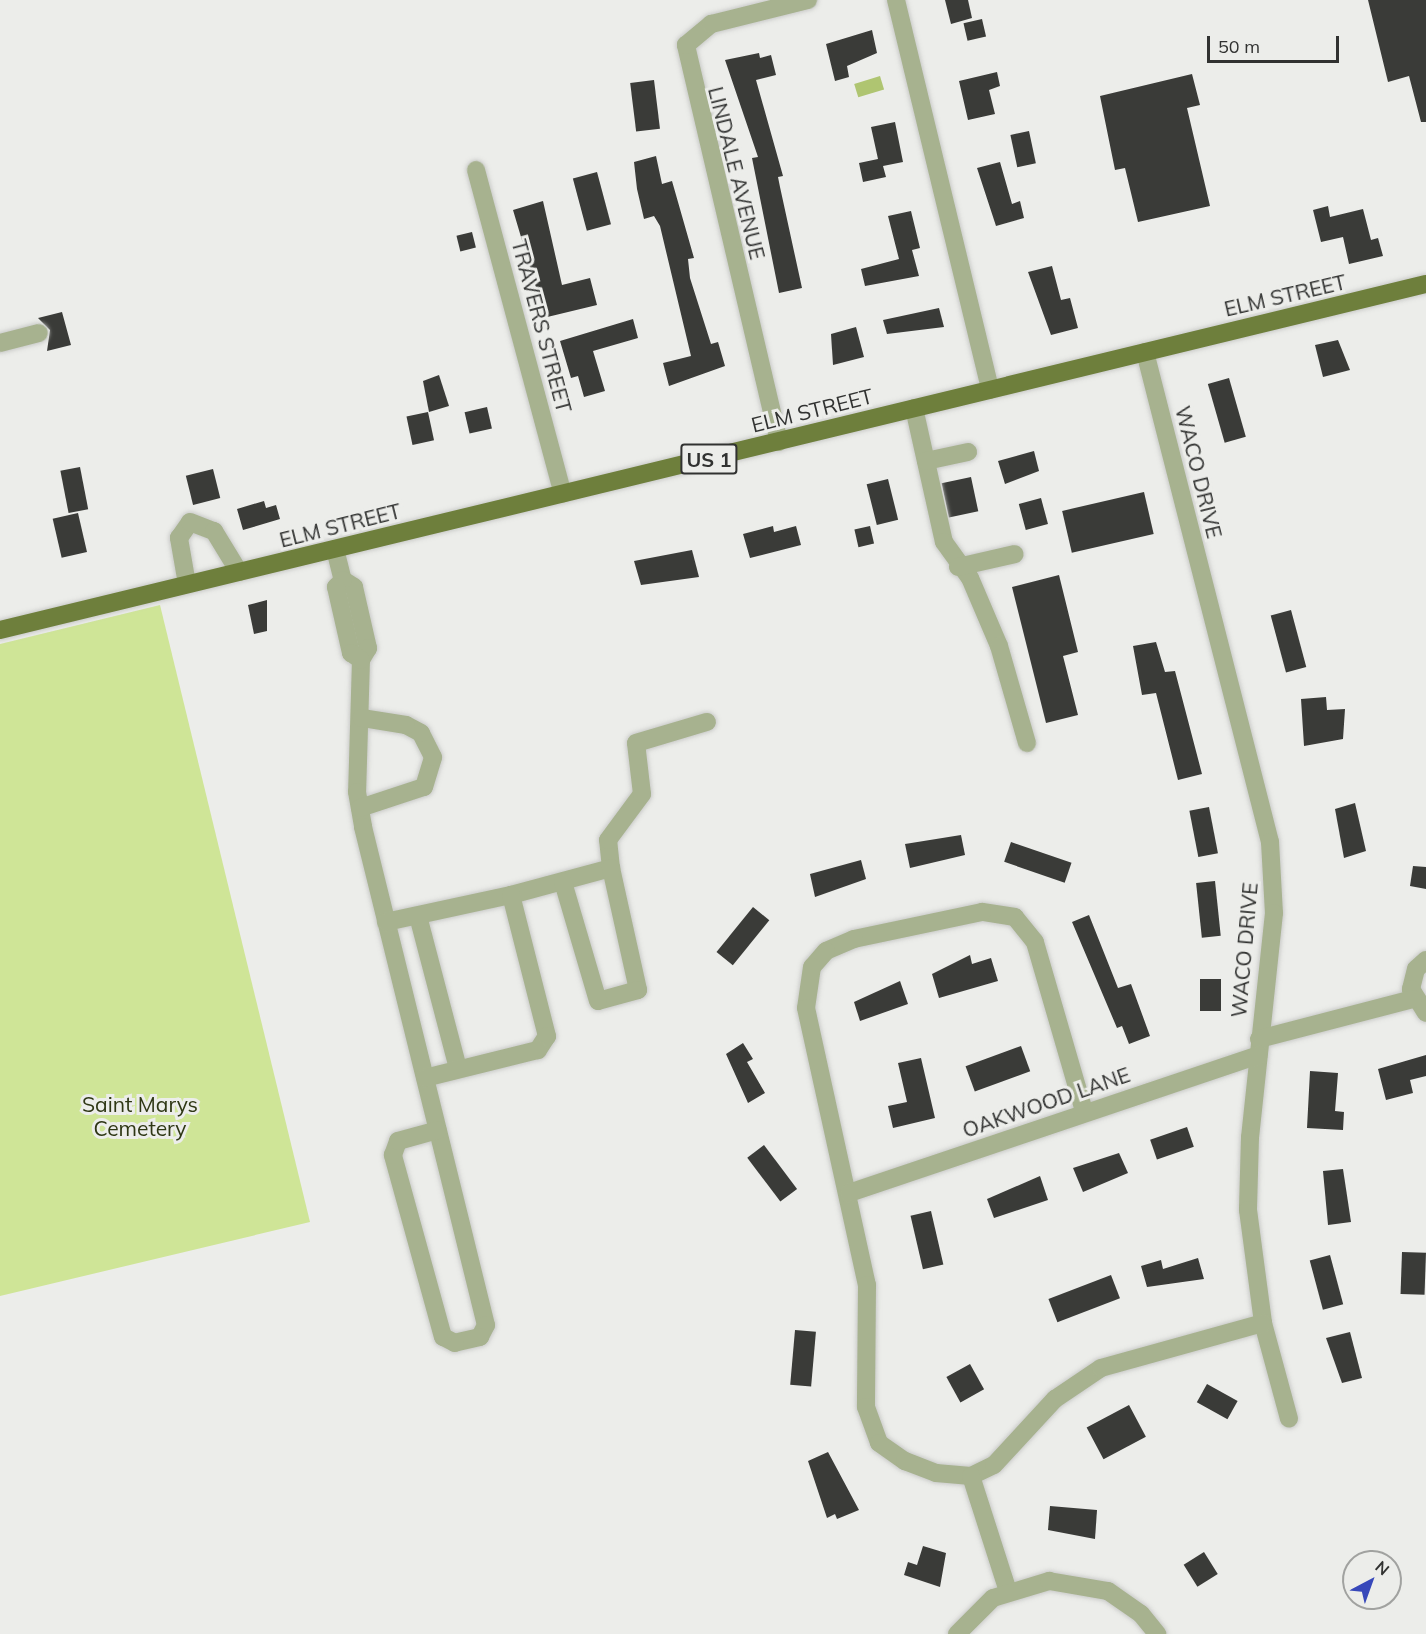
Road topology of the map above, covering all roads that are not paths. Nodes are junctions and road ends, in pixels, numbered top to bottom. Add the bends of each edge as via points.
1 (808, 0) edge
2 (896, 0) edge
3 (476, 170) dead end
4 (1426, 284) edge
5 (39, 333) dead end
6 (0, 343) edge
7 (1145, 352) junction
8 (990, 390) junction
9 (914, 408) junction
10 (779, 442) junction
11 (968, 452) dead end
12 (926, 461) junction
13 (563, 494) junction
14 (335, 549) junction
15 (1014, 554) dead end
16 (958, 567) junction
17 (239, 572) junction
18 (187, 584) junction
19 (0, 630) edge
20 (362, 718) junction
21 (707, 722) dead end
22 (1027, 743) dead end
23 (360, 808) junction
24 (611, 868) junction
25 (562, 882) junction
26 (511, 895) junction
27 (418, 916) junction
28 (386, 922) junction
29 (1426, 960) edge
30 (1413, 999) junction
31 (1426, 1013) edge
32 (1258, 1047) junction
33 (458, 1070) junction
34 (425, 1078) junction
35 (1084, 1111) junction
36 (438, 1130) junction
37 (849, 1193) junction
38 (1263, 1323) junction
39 (1289, 1419) dead end
40 (971, 1476) junction
41 (1008, 1591) junction
42 (957, 1634) edge
43 (1157, 1634) edge

1 - 10 street, LINDALE AVENUE via 711,24 686,45
2 - 8 street
3 - 13 street, TRAVERS STREET
4 - 7 main road, ELM STREET / US 1
5 - 6 street
7 - 8 main road, ELM STREET / US 1
7 - 32 street, WACO DRIVE via 1267,821 1274,913
8 - 9 main road, ELM STREET / US 1
9 - 10 main road, ELM STREET / US 1
9 - 12 street
10 - 13 main road, ELM STREET / US 1
11 - 12 street
12 - 16 street via 944,542
13 - 14 main road, ELM STREET / US 1
14 - 17 main road, ELM STREET / US 1
14 - 20 street via 343,580 336,587 351,653 361,660
15 - 16 street
16 - 22 street via 970,578 999,646
17 - 18 main road, ELM STREET / US 1
17 - 18 street via 214,531 189,522 179,537
18 - 19 main road, ELM STREET / US 1
20 - 23 street
20 - 23 street via 406,725 421,733 434,757 424,787
21 - 24 street via 636,743 642,794 608,840
23 - 28 street
24 - 25 street
24 - 25 street via 639,982 638,990 623,996 598,1001 593,994
25 - 26 street
26 - 27 street
26 - 33 street via 546,1044
27 - 28 street
27 - 33 street
28 - 34 street
29 - 30 street via 1411,979
30 - 31 street
30 - 32 street, OAKWOOD LANE
32 - 35 street, OAKWOOD LANE
32 - 38 street, WACO DRIVE via 1248,1210
33 - 34 street
34 - 36 street
35 - 37 street, OAKWOOD LANE
35 - 37 street via 1035,942 1016,917 982,912 837,944 812,967 806,1008
36 - 36 street via 486,1325 480,1337 455,1343 443,1336 393,1155 398,1141
37 - 40 street via 869,1305 865,1393 870,1426 879,1443 904,1461 950,1476
38 - 39 street, WACO DRIVE
38 - 40 street via 1101,1368 1055,1399 994,1466
40 - 41 street
41 - 42 street via 977,1610
41 - 43 street via 1049,1581 1089,1584 1125,1601

